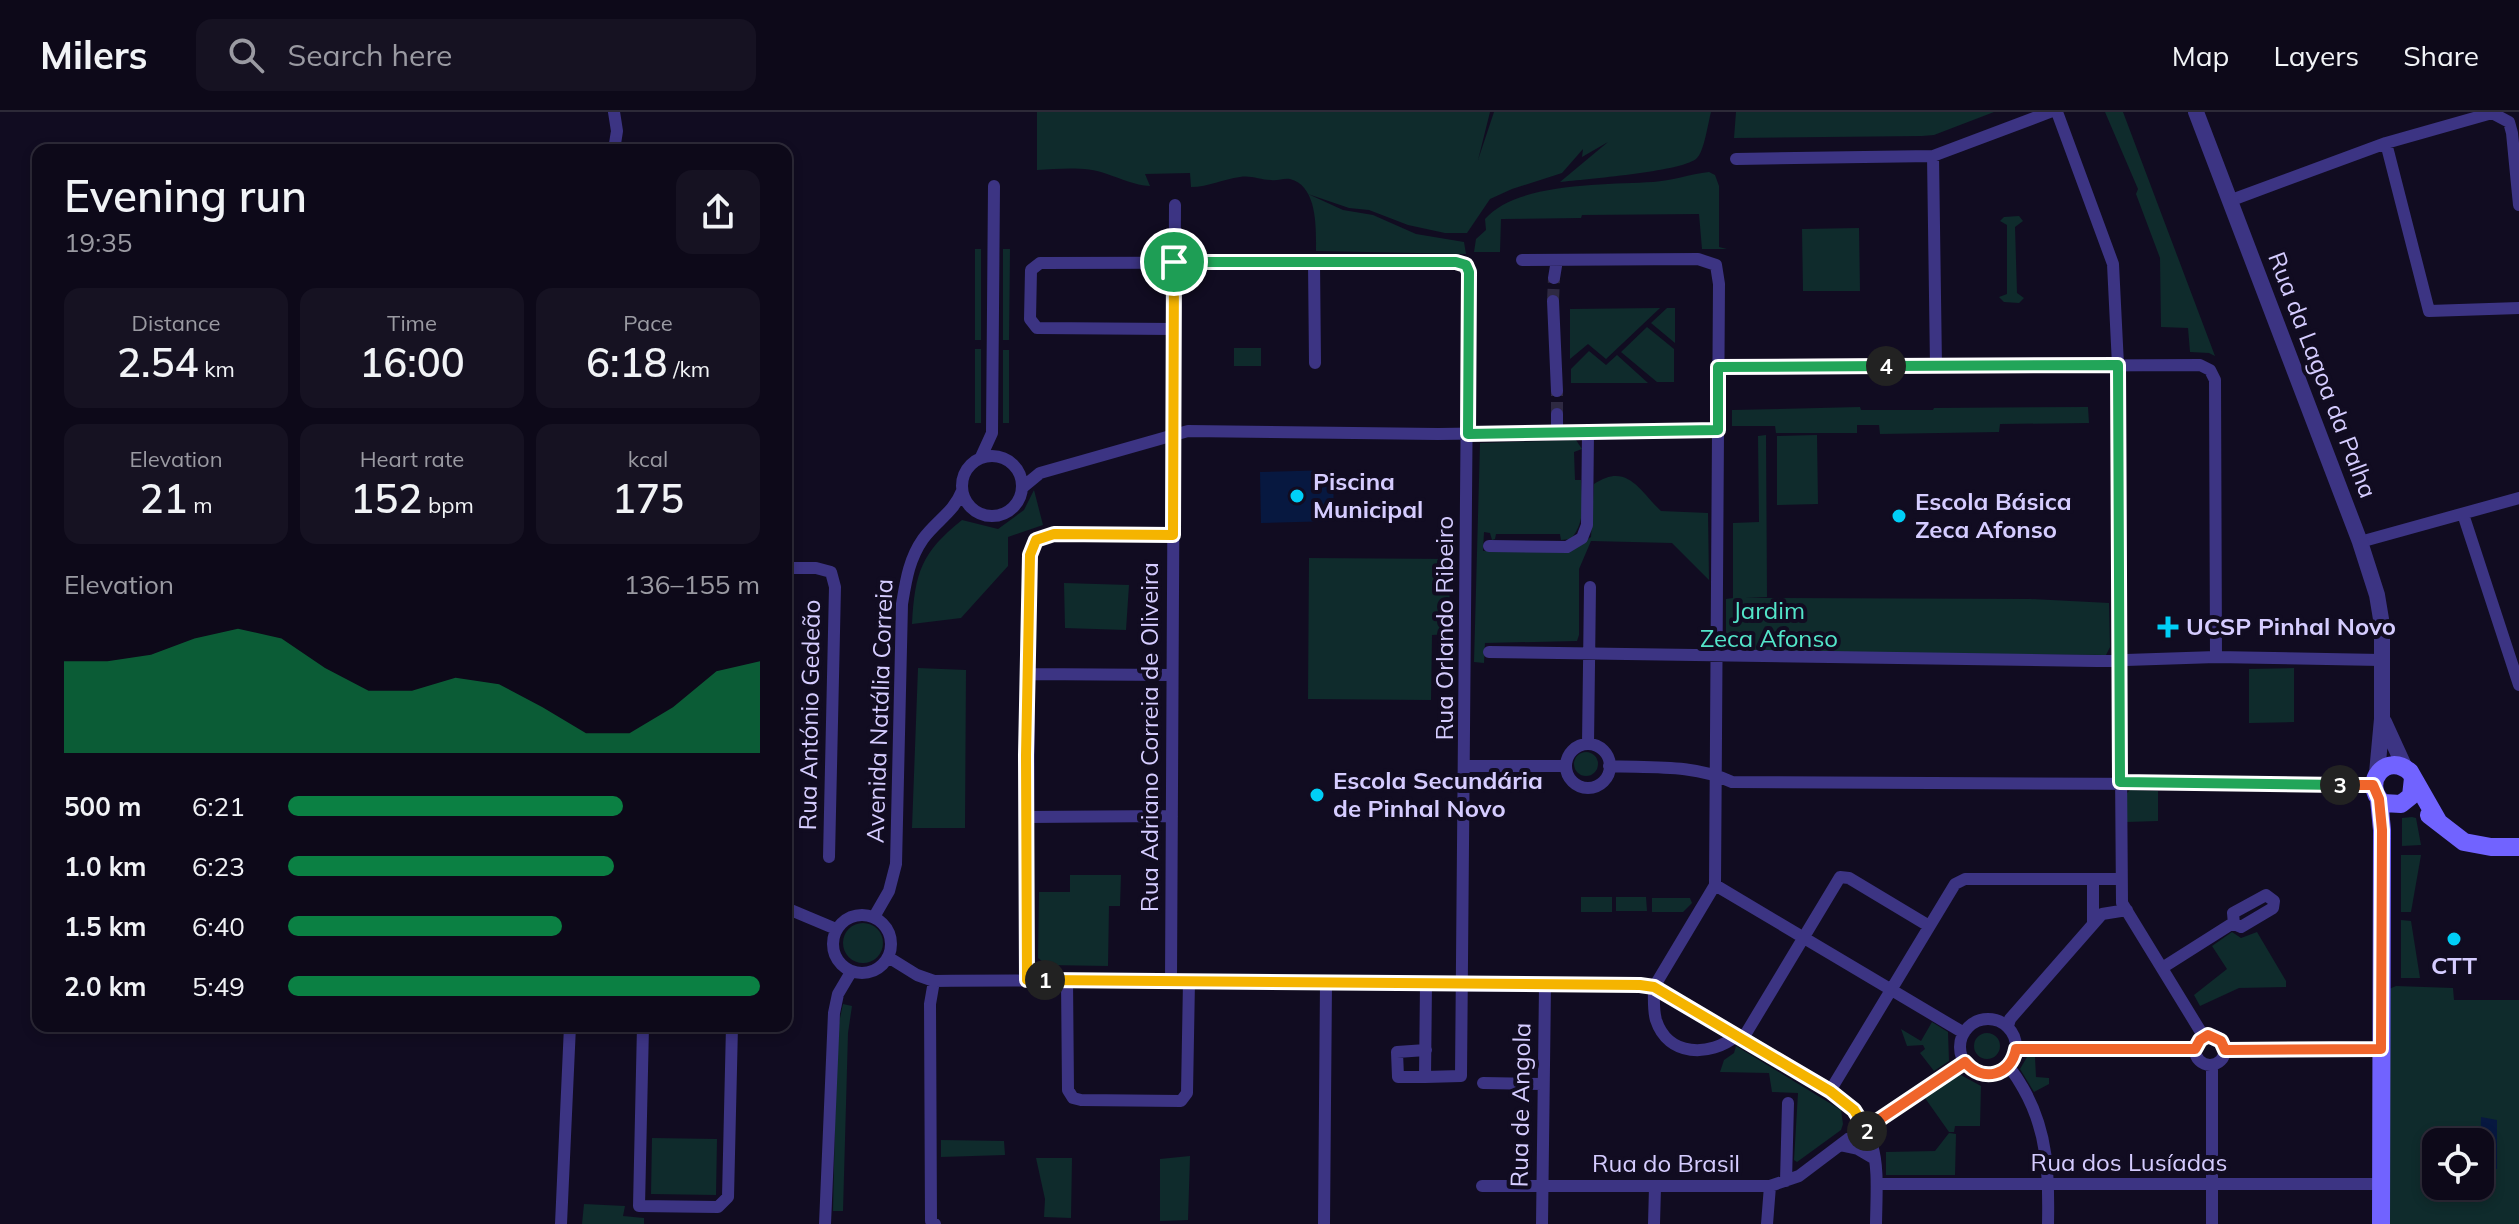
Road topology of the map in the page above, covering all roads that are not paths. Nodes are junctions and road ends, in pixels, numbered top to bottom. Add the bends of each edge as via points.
1 (614, 112) edge
2 (2050, 112) edge
3 (2057, 112) edge
4 (2196, 112) edge
5 (2386, 143) junction
6 (615, 144) edge
7 (1933, 156) junction
8 (1736, 159) dead end
9 (994, 186) dead end
10 (2229, 201) junction
11 (1175, 205) dead end
12 (2519, 205) edge
13 (1522, 260) dead end
14 (1557, 260) junction
15 (1174, 262) junction
16 (1314, 262) junction
17 (1554, 278) tunnel mouth
18 (1553, 301) tunnel mouth
19 (2519, 308) edge
20 (1174, 329) junction
21 (1315, 363) dead end
22 (2118, 365) junction
23 (1936, 366) junction
24 (1718, 367) junction
25 (1557, 391) tunnel mouth
26 (1557, 414) tunnel mouth
27 (1718, 430) junction
28 (1588, 432) junction
29 (992, 433) junction
30 (1557, 433) junction
31 (1174, 434) junction
32 (1468, 434) junction
33 (981, 457) junction
34 (1012, 463) junction
35 (1040, 473) junction
36 (1023, 487) junction
37 (962, 491) junction
38 (2519, 498) edge
39 (974, 510) junction
40 (2463, 514) junction
41 (947, 516) junction
42 (1173, 535) junction
43 (2360, 542) junction
44 (1489, 546) dead end
45 (792, 568) edge
46 (1590, 587) dead end
47 (1489, 652) dead end
48 (1589, 654) junction
49 (1717, 657) junction
50 (2216, 657) junction
51 (2119, 660) junction
52 (2381, 660) junction
53 (1028, 674) junction
54 (1172, 675) junction
55 (2519, 685) edge
56 (2382, 719) junction
57 (1588, 744) junction
58 (1466, 766) junction
59 (1566, 766) junction
60 (1609, 766) junction
61 (2409, 773) junction
62 (1714, 774) junction
63 (2120, 782) junction
64 (2386, 793) junction
65 (1172, 816) junction
66 (1026, 817) junction
67 (2438, 821) junction
68 (2519, 847) edge
69 (829, 857) dead end
70 (2121, 879) junction
71 (2093, 880) junction
72 (1715, 885) junction
73 (2127, 910) junction
74 (792, 911) edge
75 (874, 917) junction
76 (2233, 923) dead end
77 (2093, 924) junction
78 (1929, 926) junction
79 (836, 929) junction
80 (1803, 937) junction
81 (888, 957) junction
82 (2162, 968) junction
83 (851, 972) junction
84 (1027, 980) junction
85 (1067, 980) junction
86 (1171, 980) junction
87 (934, 981) junction
88 (1189, 981) junction
89 (1326, 983) junction
90 (1426, 984) junction
91 (1464, 985) junction
92 (1545, 986) junction
93 (1654, 987) junction
94 (1890, 988) junction
95 (2008, 1026) junction
96 (570, 1032) edge
97 (643, 1032) edge
98 (732, 1032) edge
99 (1964, 1033) junction
100 (2204, 1037) junction
101 (1739, 1038) junction
102 (2016, 1049) junction
103 (2195, 1049) junction
104 (2381, 1049) junction
105 (1426, 1050) junction
106 (2225, 1050) junction
107 (1965, 1062) junction
108 (2212, 1065) junction
109 (2008, 1067) junction
110 (1425, 1077) junction
111 (1483, 1083) dead end
112 (1543, 1084) junction
113 (1830, 1091) junction
114 (1788, 1103) dead end
115 (1850, 1107) junction
116 (1867, 1132) junction
117 (1843, 1145) junction
118 (1875, 1159) junction
119 (1786, 1181) junction
120 (1877, 1184) junction
121 (2048, 1184) junction
122 (2381, 1184) junction
123 (2213, 1185) junction
124 (1482, 1186) dead end
125 (1543, 1186) junction
126 (1770, 1186) junction
127 (1655, 1187) junction
128 (933, 1222) edge
129 (561, 1224) edge
130 (825, 1224) edge
131 (1324, 1224) edge
132 (1542, 1224) edge
133 (1654, 1224) edge
134 (1767, 1224) edge
135 (1876, 1224) edge
136 (2048, 1224) edge
137 (2212, 1224) edge
138 (2381, 1224) edge

1 - 6 street
2 - 7 street
3 - 22 street via 2113,264
4 - 10 street, Rua da Lagoa da Palha
5 - 10 street
5 - 12 street via 2481,115 2501,116 2512,133
5 - 19 street via 2429,311
7 - 8 street
7 - 23 street
9 - 29 street
10 - 43 street, Rua da Lagoa da Palha
11 - 15 street, Rua Adriano Correia de Oliveira
13 - 14 street
14 - 17 street
14 - 24 street via 1698,259 1716,265
15 - 16 street
15 - 20 street, Rua Adriano Correia de Oliveira
15 - 20 street via 1040,263 1031,270 1030,294 1030,319 1041,329
16 - 21 street
16 - 32 street, Rua Orlando Ribeiro via 1466,265
18 - 25 street
20 - 31 street, Rua Adriano Correia de Oliveira
22 - 23 street
22 - 50 street via 2200,365 2215,380
22 - 51 street
23 - 24 street
24 - 27 street
26 - 30 street
27 - 28 street
27 - 49 street
28 - 30 street
28 - 44 street via 1587,525 1582,538 1567,547
29 - 33 street
29 - 34 street
30 - 32 street
31 - 32 street
31 - 35 street
31 - 42 street, Rua Adriano Correia de Oliveira
32 - 58 street, Rua Orlando Ribeiro
33 - 34 street via 992,455
33 - 37 street via 966,470
34 - 35 street
34 - 36 street via 1023,476
35 - 36 street
36 - 39 street via 1014,507 1001,515
37 - 39 street
37 - 41 street, Avenida Natália Correia
38 - 40 street
39 - 41 street
40 - 43 street
40 - 55 street
41 - 75 street, Avenida Natália Correia via 924,537 909,565 902,604 896,864
42 - 53 street via 1054,534 1036,540 1030,555
42 - 54 street, Rua Adriano Correia de Oliveira
43 - 52 street, Rua da Lagoa da Palha via 2377,595
45 - 69 street, Rua António Gedeão via 831,572 835,587
46 - 48 street
47 - 48 street
48 - 49 street
48 - 57 street
49 - 51 street
49 - 62 street
50 - 51 street
50 - 52 street
51 - 63 street
52 - 56 street, Rua da Lagoa da Palha
53 - 54 street
53 - 66 street
54 - 65 street, Rua Adriano Correia de Oliveira
56 - 61 street
56 - 64 street, Rua da Lagoa da Palha
57 - 59 street via 1574,749
57 - 60 street via 1604,752
58 - 59 street
58 - 91 street, Rua Orlando Ribeiro
59 - 60 street via 1571,780 1588,788 1602,782
60 - 62 street
61 - 64 main road via 2413,791
61 - 64 main road via 2393,764
61 - 67 main road
62 - 63 street via 1732,782
62 - 72 street
63 - 64 street
63 - 70 street
64 - 67 main road
64 - 104 main road
65 - 66 street
65 - 86 street, Rua Adriano Correia de Oliveira
66 - 84 street
67 - 68 main road via 2464,842
70 - 71 street
70 - 73 street
71 - 77 street
71 - 78 street via 1965,879 1951,888
72 - 80 street
72 - 93 street
73 - 77 street via 2102,914
73 - 82 street
74 - 79 street
75 - 79 street via 857,914
75 - 81 street via 891,939
76 - 82 street
77 - 95 street
78 - 80 street via 1844,876 1836,880
78 - 94 street
79 - 83 street via 834,954
80 - 94 street
80 - 101 street
81 - 83 street via 868,973
81 - 87 street
82 - 100 street
83 - 130 street via 834,1013
84 - 85 street
84 - 87 street
85 - 86 street
85 - 88 street via 1068,1090 1073,1098 1167,1101 1181,1101 1187,1093
86 - 88 street
87 - 128 street
88 - 89 street
89 - 90 street
89 - 131 street
90 - 91 street
90 - 105 street
91 - 92 street
91 - 110 street, Rua Orlando Ribeiro via 1461,1076
92 - 93 street
92 - 112 street, Rua de Angola
93 - 101 street
93 - 101 street via 1656,1021 1679,1046 1707,1051
94 - 99 street
94 - 113 street
95 - 99 street via 1984,1019
95 - 102 street
96 - 129 street
97 - 98 street via 639,1206 718,1207 728,1197
99 - 107 street via 1960,1047
100 - 103 street
100 - 106 street via 2218,1038
101 - 113 street
102 - 103 street
102 - 109 street
103 - 108 street via 2202,1063
104 - 106 street
104 - 122 main road
105 - 110 street
105 - 110 street via 1397,1052 1398,1077
106 - 108 street
107 - 109 street via 1985,1075
107 - 116 street, Rua do Brasil
108 - 123 street
109 - 121 street via 2039,1123
111 - 112 street
112 - 125 street, Rua de Angola
113 - 115 street
114 - 119 street
115 - 116 street
115 - 117 street via 1853,1125
116 - 117 street, Rua do Brasil
116 - 118 street
117 - 118 street
117 - 119 street, Rua do Brasil
118 - 120 street
119 - 126 street, Rua do Brasil
120 - 121 street, Rua dos Lusíadas
120 - 135 street
121 - 123 street, Rua dos Lusíadas
121 - 136 street
122 - 123 street, Rua dos Lusíadas
122 - 138 main road
123 - 137 street
124 - 125 street, Rua do Brasil
125 - 127 street, Rua do Brasil
125 - 132 street, Rua de Angola
126 - 127 street, Rua do Brasil
126 - 134 street
127 - 133 street

